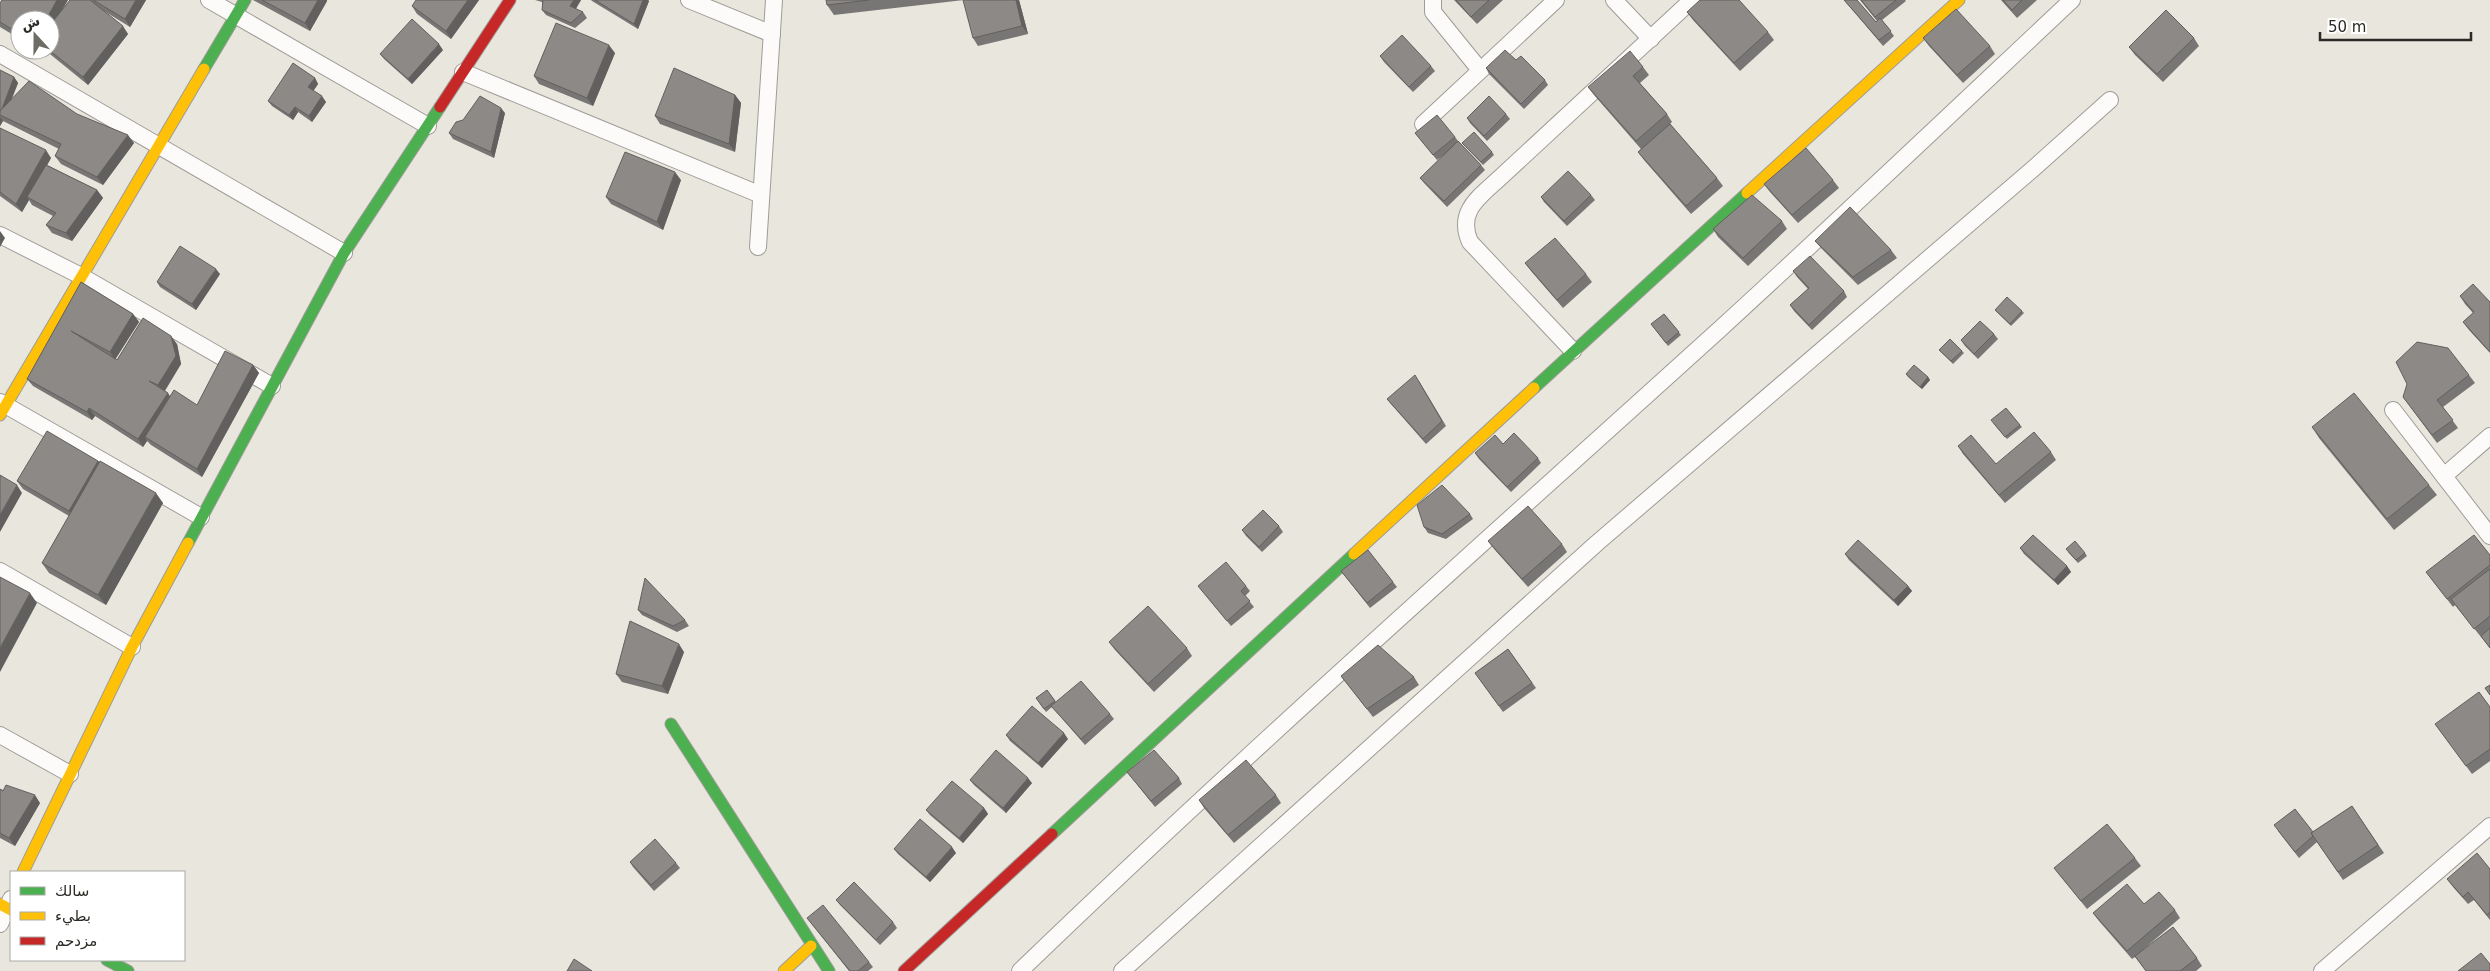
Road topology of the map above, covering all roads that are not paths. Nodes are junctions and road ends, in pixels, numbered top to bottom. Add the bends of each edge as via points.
1 (209, 0) edge
2 (245, 0) edge
3 (510, 0) edge
4 (689, 0) edge
5 (774, 0) edge
6 (1433, 0) edge
7 (1556, 0) edge
8 (1614, 0) edge
9 (1692, 0) edge
10 (1959, 0) edge
11 (2072, 0) edge
12 (235, 16) junction
13 (772, 34) junction
14 (1651, 39) junction
15 (0, 54) edge
16 (1480, 70) junction
17 (463, 72) junction
18 (2110, 100) dead end
19 (1423, 124) edge
20 (428, 126) junction
21 (159, 144) junction
22 (761, 195) junction
23 (0, 235) edge
24 (758, 247) dead end
25 (344, 253) junction
26 (81, 276) junction
27 (1572, 351) junction
28 (272, 386) junction
29 (2, 408) edge
30 (2393, 410) dead end
31 (2490, 436) edge
32 (2444, 476) junction
33 (201, 517) junction
34 (2490, 536) edge
35 (0, 571) edge
36 (132, 647) junction
37 (671, 724) dead end
38 (0, 735) edge
39 (70, 774) junction
40 (2490, 826) edge
41 (23, 871) edge
42 (7, 905) edge
43 (0, 924) edge
44 (811, 946) junction
45 (109, 961) edge
46 (2332, 968) edge
47 (128, 971) edge
48 (784, 971) edge
49 (829, 971) edge
50 (904, 971) edge
51 (1020, 971) edge
52 (1122, 971) edge

1 - 12 street
2 - 12 street
3 - 17 street
4 - 13 street
5 - 13 street
6 - 16 street via 1433,12
7 - 16 street
8 - 14 street
9 - 14 street
10 - 27 street
11 - 51 street via 1721,327 1419,598 1152,844
12 - 20 street
12 - 21 street
13 - 22 street
14 - 27 street via 1472,204 1466,217 1464,229 1470,242
15 - 21 street
16 - 19 street
17 - 20 street
17 - 22 street
18 - 52 street via 1597,543
20 - 25 street
21 - 25 street
21 - 26 street
22 - 24 street
23 - 26 street
25 - 28 street
26 - 28 street
26 - 29 street
27 - 50 street
28 - 33 street
29 - 33 street
30 - 32 street
31 - 32 street
32 - 34 street
33 - 36 street
35 - 36 street
36 - 39 street
37 - 44 street
38 - 39 street
39 - 41 street
40 - 46 street
42 - 43 street
44 - 48 street
44 - 49 street
45 - 47 street

